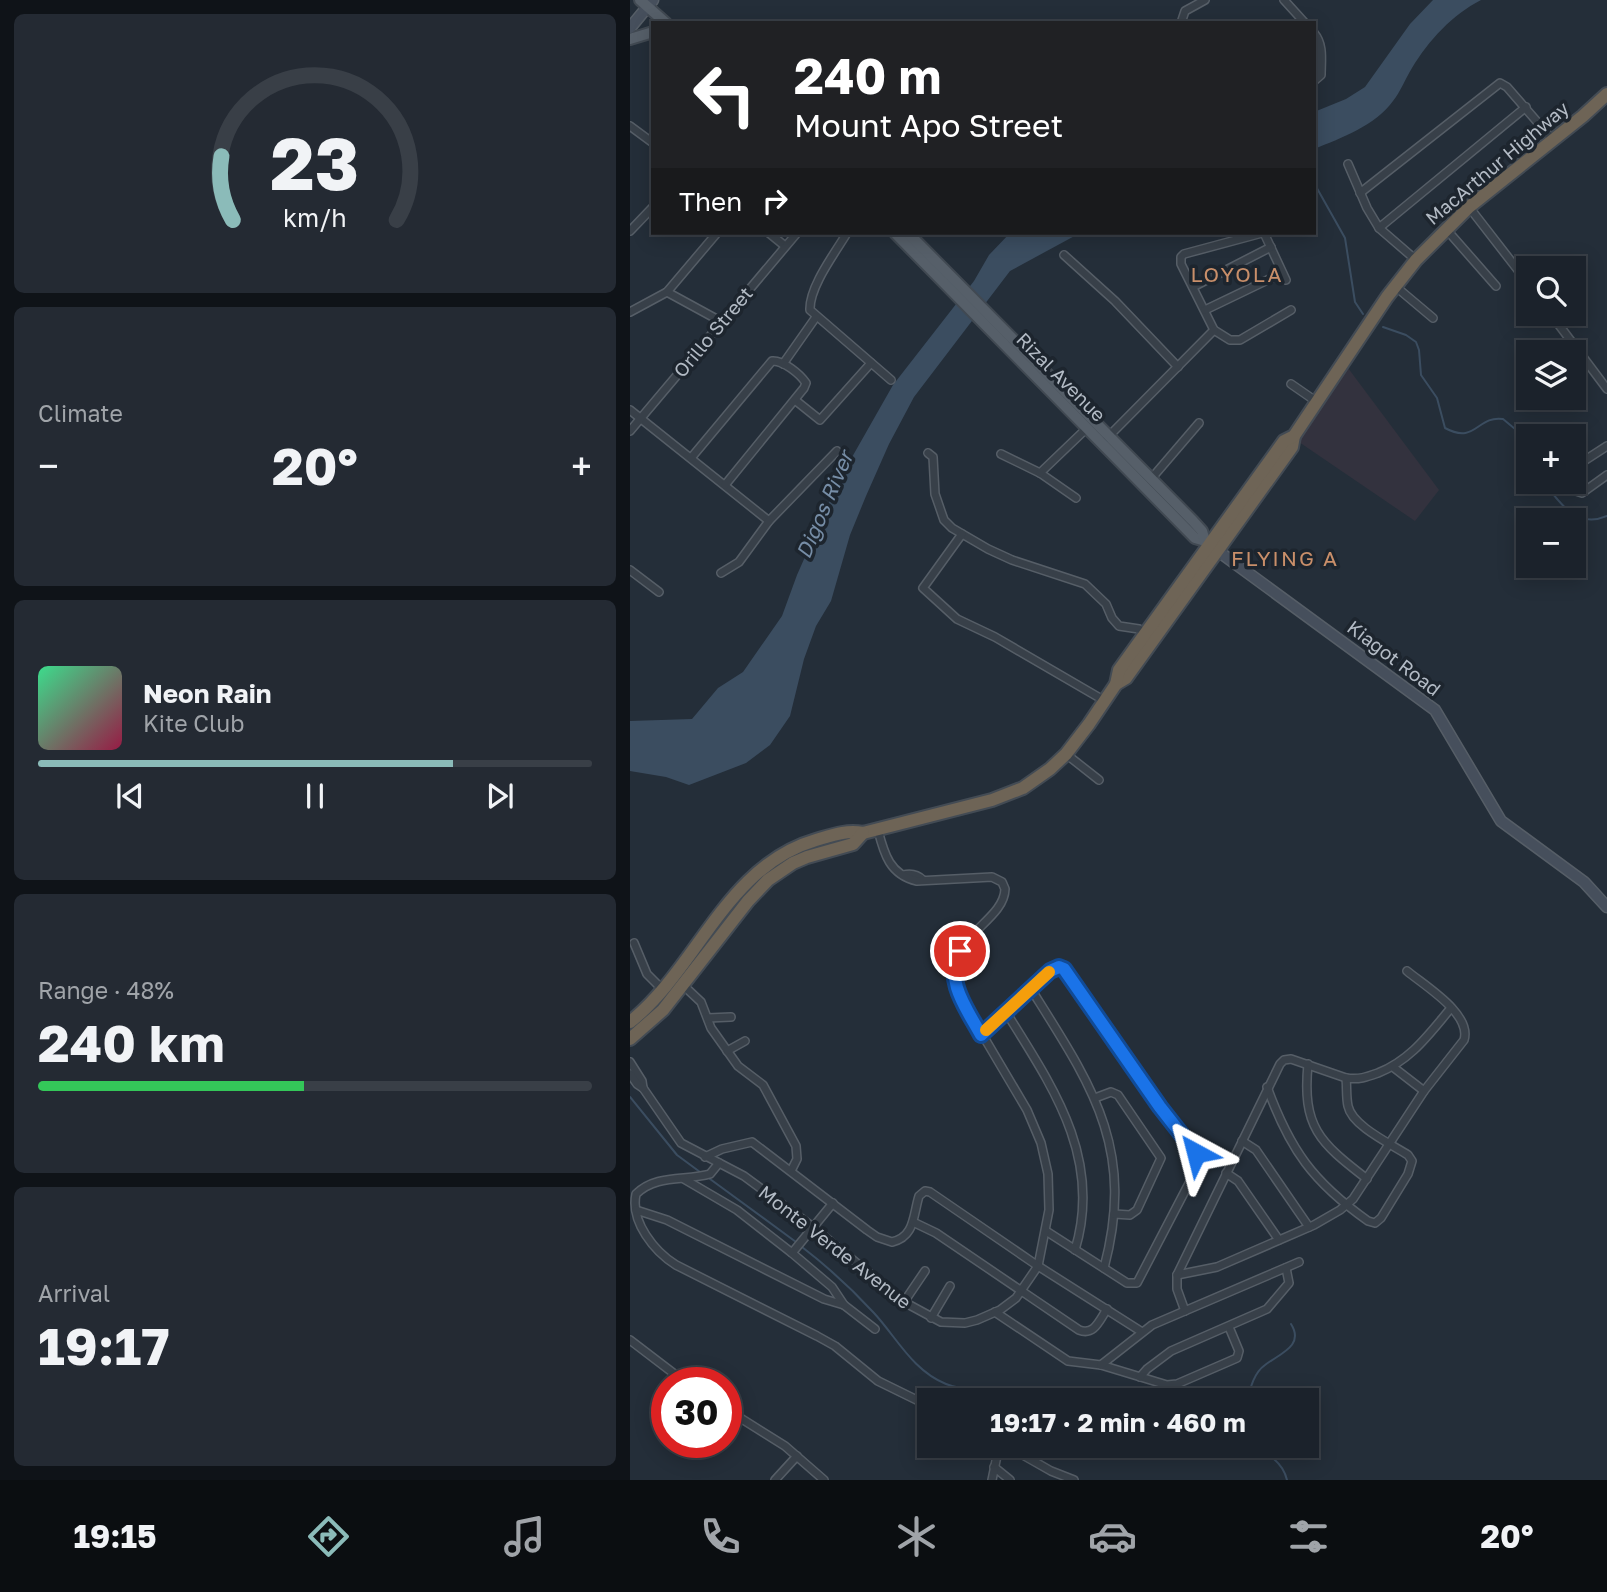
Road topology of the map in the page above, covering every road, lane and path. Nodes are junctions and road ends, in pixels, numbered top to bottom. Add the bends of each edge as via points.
1 (1205, 0) edge
2 (1284, 0) edge
3 (647, 2) edge
4 (664, 21) edge
5 (1182, 21) edge
6 (1303, 21) edge
7 (630, 28) edge
8 (651, 33) edge
9 (630, 39) edge
10 (1317, 42) edge
11 (1316, 79) edge
12 (1607, 93) edge
13 (1526, 107) junction
14 (630, 126) edge
15 (1553, 140) junction
16 (651, 142) edge
17 (1348, 164) dead end
18 (1360, 193) junction
19 (1469, 207) junction
20 (651, 209) edge
21 (1379, 228) junction
22 (1446, 229) junction
23 (630, 231) edge
24 (715, 235) edge
25 (771, 235) edge
26 (795, 235) edge
27 (846, 235) edge
28 (897, 235) edge
29 (910, 235) edge
30 (1256, 235) edge
31 (1264, 235) edge
32 (785, 246) junction
33 (1271, 247) junction
34 (1064, 255) dead end
35 (1416, 260) junction
36 (1516, 268) edge
37 (954, 286) junction
38 (1395, 286) junction
39 (1496, 286) dead end
40 (1193, 287) junction
41 (667, 292) junction
42 (1205, 310) junction
43 (1291, 310) dead end
44 (630, 312) edge
45 (816, 317) junction
46 (984, 317) junction
47 (1433, 318) dead end
48 (722, 321) junction
49 (1560, 326) edge
50 (1214, 330) junction
51 (871, 363) junction
52 (783, 364) junction
53 (1178, 367) junction
54 (891, 380) dead end
55 (1291, 384) dead end
56 (1607, 389) edge
57 (795, 400) junction
58 (1317, 402) junction
59 (630, 410) edge
60 (640, 419) junction
61 (1199, 423) dead end
62 (1087, 428) junction
63 (630, 431) edge
64 (1105, 439) junction
65 (1607, 446) edge
66 (837, 451) dead end
67 (928, 453) dead end
68 (1001, 454) dead end
69 (691, 458) junction
70 (1586, 460) edge
71 (1040, 473) junction
72 (1607, 475) edge
73 (1151, 479) junction
74 (725, 485) junction
75 (1586, 490) edge
76 (1076, 498) dead end
77 (769, 521) junction
78 (962, 534) junction
79 (1211, 546) junction
80 (630, 570) edge
81 (721, 573) dead end
82 (659, 592) dead end
83 (1149, 636) junction
84 (1105, 701) junction
85 (1066, 754) junction
86 (1099, 780) dead end
87 (878, 830) junction
88 (863, 834) junction
89 (1607, 907) edge
90 (943, 933) dead end
91 (634, 943) dead end
92 (964, 946) junction
93 (1407, 971) dead end
94 (683, 985) junction
95 (662, 989) junction
96 (1031, 989) junction
97 (1451, 1008) junction
98 (1006, 1012) junction
99 (731, 1017) dead end
100 (708, 1018) junction
101 (630, 1022) edge
102 (981, 1035) junction
103 (630, 1039) edge
104 (745, 1041) dead end
105 (727, 1051) junction
106 (630, 1062) edge
107 (1308, 1064) junction
108 (1393, 1067) junction
109 (630, 1074) edge
110 (1346, 1077) junction
111 (1267, 1087) junction
112 (643, 1088) junction
113 (1424, 1091) junction
114 (1095, 1098) junction
115 (1241, 1140) junction
116 (1390, 1143) junction
117 (705, 1157) junction
118 (719, 1163) junction
119 (791, 1171) junction
120 (1226, 1173) junction
121 (683, 1178) junction
122 (1367, 1179) junction
123 (832, 1203) junction
124 (1347, 1206) junction
125 (636, 1210) junction
126 (1114, 1214) junction
127 (913, 1222) junction
128 (813, 1227) junction
129 (1309, 1227) junction
130 (1046, 1231) junction
131 (1279, 1240) junction
132 (1075, 1250) junction
133 (792, 1253) junction
134 (1300, 1262) dead end
135 (1038, 1266) junction
136 (1104, 1268) junction
137 (1286, 1268) junction
138 (925, 1271) dead end
139 (1177, 1275) junction
140 (950, 1286) dead end
141 (1022, 1292) junction
142 (904, 1302) junction
143 (844, 1305) junction
144 (1107, 1310) junction
145 (1185, 1311) junction
146 (995, 1312) junction
147 (931, 1318) junction
148 (1229, 1327) junction
149 (875, 1329) dead end
150 (1142, 1332) junction
151 (630, 1340) edge
152 (1101, 1365) junction
153 (665, 1367) edge
154 (1140, 1377) junction
155 (917, 1400) edge
156 (742, 1419) edge
157 (797, 1456) junction
158 (996, 1458) edge
159 (1028, 1458) edge
160 (994, 1467) junction
161 (775, 1480) edge
162 (824, 1480) edge
163 (992, 1480) edge
164 (1010, 1480) edge
165 (1074, 1480) edge

1 - 5 street via 1185,11
2 - 6 street
3 - 4 main road
3 - 7 street
8 - 9 main road
10 - 11 street via 1321,75
12 - 15 highway, MacArthur Highway
13 - 15 street
13 - 18 street via 1498,83
13 - 21 street
14 - 16 street
15 - 19 highway, MacArthur Highway
17 - 18 street
18 - 21 street
19 - 22 highway, MacArthur Highway
19 - 36 street
20 - 23 street
21 - 35 street
22 - 35 highway, MacArthur Highway
22 - 39 street
24 - 41 street
25 - 32 street
26 - 32 street, Orillo Street
27 - 45 street via 812,296 810,310
28 - 37 main road, Rizal Avenue
29 - 37 main road, Rizal Avenue
30 - 40 street via 1183,255 1181,264
31 - 33 street
32 - 48 street, Orillo Street
33 - 40 street
33 - 42 street via 1284,276
34 - 53 street via 1115,300
35 - 38 highway, MacArthur Highway
37 - 46 main road, Rizal Avenue
38 - 47 street
38 - 58 highway, MacArthur Highway
40 - 42 street
41 - 44 street
41 - 48 street
42 - 50 street
43 - 50 street via 1238,341
45 - 51 street
45 - 52 street
46 - 62 main road, Rizal Avenue
46 - 64 main road, Rizal Avenue
48 - 60 street, Orillo Street
49 - 56 street
50 - 53 street
51 - 54 street
51 - 57 street via 820,420
52 - 57 street via 805,381
52 - 69 street via 772,361
53 - 64 street
55 - 58 street
57 - 74 street
58 - 79 highway, MacArthur Highway
59 - 60 street
60 - 63 street, Orillo Street
60 - 69 street
61 - 73 street
62 - 64 main road, Rizal Avenue
62 - 71 street
64 - 73 main road, Rizal Avenue
64 - 79 main road, Rizal Avenue via 1195,538
65 - 70 street
66 - 77 street
67 - 78 street via 933,457 939,509 944,520
68 - 71 street
69 - 74 street
71 - 76 street
72 - 75 street
73 - 79 main road, Rizal Avenue
74 - 77 street
77 - 81 street via 739,562
78 - 83 street via 1012,560 1085,584 1106,604 1119,626
78 - 84 street via 923,588 957,619
79 - 83 highway, MacArthur Highway
79 - 89 street, Kiagot Road via 1435,710 1500,821 1584,882
80 - 82 street
83 - 84 highway, MacArthur Highway via 1126,678
84 - 85 highway, MacArthur Highway
85 - 86 street
85 - 87 highway, MacArthur Highway via 1010,794
87 - 88 highway, MacArthur Highway
87 - 92 street, Monte Verde Avenue via 887,861 912,880 988,876 1004,885 1002,901
88 - 94 highway, MacArthur Highway via 853,844 807,857 768,880
88 - 95 highway, MacArthur Highway via 849,831 816,840 772,860 750,878
90 - 92 street
91 - 95 street via 647,974
92 - 102 street, Monte Verde Avenue via 955,964 955,983
93 - 97 street
94 - 100 street via 701,1002
94 - 103 highway, MacArthur Highway
95 - 101 highway, MacArthur Highway
96 - 98 street
96 - 114 street
96 - 136 street via 1053,968 1064,969 1199,1159 1140,1280 1130,1284
97 - 108 street via 1412,1054
97 - 113 street via 1465,1027 1464,1040
98 - 102 street
98 - 132 street via 1056,1094 1074,1139 1082,1190
99 - 100 street
100 - 105 street
102 - 130 street, Monte Verde Avenue via 1027,1110 1041,1143 1048,1174
104 - 105 street
105 - 119 street via 742,1071 764,1085 796,1146 797,1159
106 - 112 street
107 - 110 street
107 - 111 street via 1284,1060
107 - 122 street via 1305,1091 1310,1119 1332,1149
108 - 110 street via 1360,1079
108 - 113 street
109 - 112 street
110 - 116 street via 1352,1115
111 - 115 street
111 - 124 street via 1296,1152
112 - 117 street, Monte Verde Avenue via 681,1143
113 - 116 street
114 - 126 street via 1110,1146
114 - 126 street via 1111,1092 1118,1095 1161,1158 1137,1210 1130,1215
115 - 120 street
115 - 129 street via 1256,1150
116 - 122 street
116 - 124 street via 1412,1161 1381,1219 1368,1221
117 - 118 street, Monte Verde Avenue
117 - 119 street via 752,1142
118 - 121 street via 710,1174
118 - 128 street, Monte Verde Avenue
119 - 123 street
120 - 131 street via 1238,1181
120 - 139 street
121 - 125 street via 662,1180 642,1189 635,1199
121 - 133 street via 737,1210
122 - 124 street
123 - 127 street via 885,1241 900,1240
123 - 128 street
124 - 129 street
125 - 143 street via 675,1223
125 - 155 street via 646,1235 667,1259 835,1346 878,1381
126 - 136 street
127 - 135 street via 919,1196 930,1192
127 - 141 street
128 - 133 street
128 - 142 street, Monte Verde Avenue
129 - 131 street
130 - 132 street
130 - 135 street, Monte Verde Avenue
131 - 139 street via 1217,1267
132 - 136 street
133 - 143 street via 832,1287
134 - 137 street
135 - 141 street, Monte Verde Avenue
135 - 144 street
137 - 145 street
137 - 148 street via 1289,1283 1269,1307
138 - 142 street
139 - 145 street
140 - 147 street
141 - 144 street via 1083,1332 1093,1330
141 - 146 street, Monte Verde Avenue
142 - 147 street, Monte Verde Avenue
143 - 149 street
144 - 150 street
145 - 150 street
146 - 147 street, Monte Verde Avenue via 965,1323
146 - 152 street via 1068,1361
148 - 154 street via 1164,1355
148 - 154 street via 1239,1351 1234,1359 1177,1384
150 - 152 street
151 - 153 street
152 - 154 street
156 - 157 street
157 - 161 street
157 - 162 street
158 - 160 street
159 - 165 street
160 - 163 street
160 - 164 street

